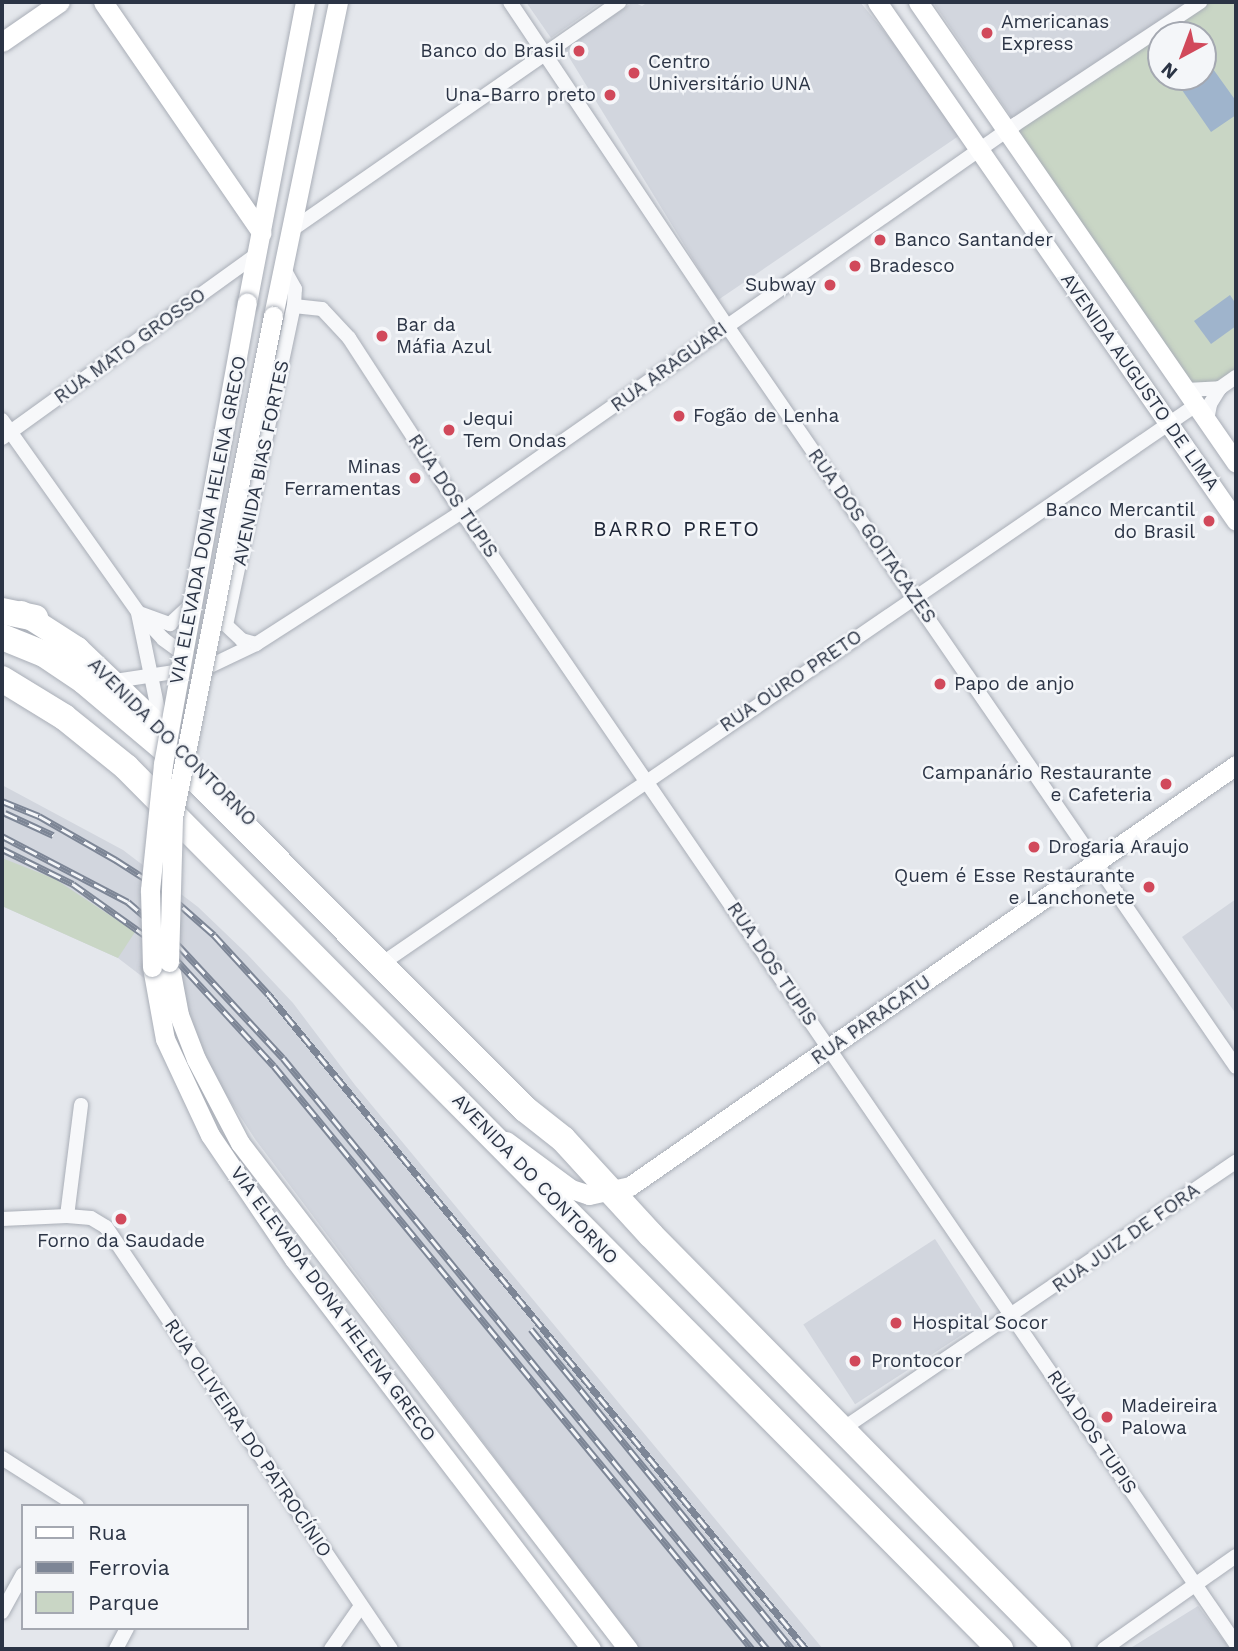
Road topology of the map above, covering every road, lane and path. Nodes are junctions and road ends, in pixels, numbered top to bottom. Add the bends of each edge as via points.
1 (60, 2) edge
2 (103, 2) edge
3 (305, 2) edge
4 (338, 2) edge
5 (510, 2) edge
6 (620, 2) edge
7 (877, 2) edge
8 (918, 2) edge
9 (1200, 2) edge
10 (2, 42) edge
11 (546, 52) junction
12 (1007, 131) junction
13 (980, 151) junction
14 (290, 231) junction
15 (262, 233) junction
16 (256, 260) junction
17 (284, 267) junction
18 (295, 306) junction
19 (273, 316) joint
20 (727, 326) junction
21 (1236, 377) edge
22 (1220, 388) junction
23 (1196, 405) junction
24 (2, 420) edge
25 (1169, 425) junction
26 (6, 435) edge
27 (1236, 463) edge
28 (462, 512) junction
29 (1236, 521) edge
30 (915, 597) junction
31 (2, 603) edge
32 (186, 609) junction
33 (2, 611) edge
34 (138, 612) junction
35 (35, 618) junction
36 (226, 625) junction
37 (2, 636) edge
38 (256, 644) junction
39 (208, 667) junction
40 (2, 679) edge
41 (150, 679) junction
42 (115, 681) junction
43 (2, 694) edge
44 (64, 717) junction
45 (160, 724) junction
46 (1236, 765) edge
47 (645, 779) junction
48 (1095, 861) junction
49 (387, 960) junction
50 (160, 964) junction
51 (831, 1049) junction
52 (1236, 1067) edge
53 (81, 1105) dead end
54 (495, 1139) junction
55 (563, 1139) junction
56 (1236, 1162) edge
57 (612, 1192) junction
58 (66, 1216) junction
59 (2, 1219) edge
60 (1013, 1316) junction
61 (841, 1430) junction
62 (2, 1458) edge
63 (67, 1503) edge
64 (1236, 1556) edge
65 (21, 1578) edge
66 (1195, 1583) junction
67 (361, 1606) junction
68 (2, 1612) edge
69 (126, 1630) edge
70 (1236, 1644) edge
71 (116, 1649) edge
72 (331, 1649) edge
73 (391, 1649) edge
74 (591, 1649) edge
75 (628, 1649) edge
76 (999, 1649) edge
77 (1058, 1649) edge
78 (1104, 1649) edge

1 - 10 main road
2 - 15 main road
3 - 15 main road
4 - 14 main road, AVENIDA BIAS FORTES
5 - 11 street, RUA DOS GOITACAZES
6 - 11 street
7 - 13 main road, AVENIDA AUGUSTO DE LIMA
8 - 12 main road, AVENIDA AUGUSTO DE LIMA
9 - 12 street, RUA ARAGUARI
11 - 14 street
11 - 20 street, RUA DOS GOITACAZES
12 - 13 street, RUA ARAGUARI
12 - 23 main road, AVENIDA AUGUSTO DE LIMA
13 - 20 street, RUA ARAGUARI
13 - 25 main road, AVENIDA AUGUSTO DE LIMA
14 - 17 main road, AVENIDA BIAS FORTES
15 - 16 main road
16 - 26 street, RUA MATO GROSSO
16 - 32 street via 242,282
16 - 50 main road, VIA ELEVADA DONA HELENA GRECO, bridge via 163,764 150,890
17 - 18 street, AVENIDA BIAS FORTES via 295,289
17 - 19 main road, AVENIDA BIAS FORTES
18 - 28 street, RUA DOS TUPIS via 322,309 341,329
18 - 36 street, AVENIDA BIAS FORTES
19 - 50 main road, VIA ELEVADA DONA HELENA GRECO, bridge via 173,817
20 - 28 street, RUA ARAGUARI
20 - 30 street, RUA DOS GOITACAZES
21 - 22 street
22 - 23 street
22 - 23 street via 1209,404
23 - 25 street, RUA OURO PRETO
23 - 27 main road, AVENIDA AUGUSTO DE LIMA
24 - 26 street
25 - 29 main road, AVENIDA AUGUSTO DE LIMA
25 - 30 street, RUA OURO PRETO
26 - 34 street
28 - 38 street, RUA ARAGUARI
28 - 47 street, RUA DOS TUPIS
30 - 47 street, RUA OURO PRETO
30 - 48 street, RUA DOS GOITACAZES
31 - 35 main road, AVENIDA DO CONTORNO
32 - 34 street via 170,624
32 - 36 street via 200,626
33 - 35 highway
34 - 39 street via 174,649
34 - 41 street
35 - 42 main road, AVENIDA DO CONTORNO
36 - 38 street via 242,640
37 - 55 highway, AVENIDA DO CONTORNO via 44,654 84,681 173,756 525,1109
38 - 39 street, RUA ARAGUARI
39 - 41 street, RUA ARAGUARI
40 - 44 highway, AVENIDA DO CONTORNO
41 - 42 street, RUA ARAGUARI
41 - 45 street
42 - 45 main road, AVENIDA DO CONTORNO
43 - 44 main road, AVENIDA DO CONTORNO
44 - 54 highway, AVENIDA DO CONTORNO via 126,766
45 - 49 main road, AVENIDA DO CONTORNO
46 - 48 main road, RUA PARACATU
47 - 49 street, RUA OURO PRETO
47 - 51 street, RUA DOS TUPIS
48 - 51 main road, RUA PARACATU
48 - 52 street, RUA DOS GOITACAZES
49 - 55 main road, AVENIDA DO CONTORNO
50 - 74 main road, VIA ELEVADA DONA HELENA GRECO via 165,1039 210,1135 294,1259
50 - 75 main road, VIA ELEVADA DONA HELENA GRECO via 195,1059 240,1143
51 - 57 main road, RUA PARACATU via 650,1175
51 - 60 street, RUA DOS TUPIS
53 - 58 street
54 - 57 main road, RUA PARACATU via 514,1142 571,1189 589,1195
54 - 76 highway, AVENIDA DO CONTORNO
55 - 57 highway, AVENIDA DO CONTORNO
56 - 60 street, RUA JUIZ DE FORA
57 - 61 highway, AVENIDA DO CONTORNO
58 - 59 street
58 - 67 street, RUA OLIVEIRA DO PATROCÍNIO via 91,1218 106,1227
60 - 61 street, RUA JUIZ DE FORA
60 - 66 street, RUA DOS TUPIS
61 - 77 highway, AVENIDA DO CONTORNO
62 - 63 street
64 - 66 street
65 - 68 street
66 - 70 street, RUA DOS TUPIS
66 - 78 street
67 - 72 street
67 - 73 street, RUA OLIVEIRA DO PATROCÍNIO
69 - 71 street

